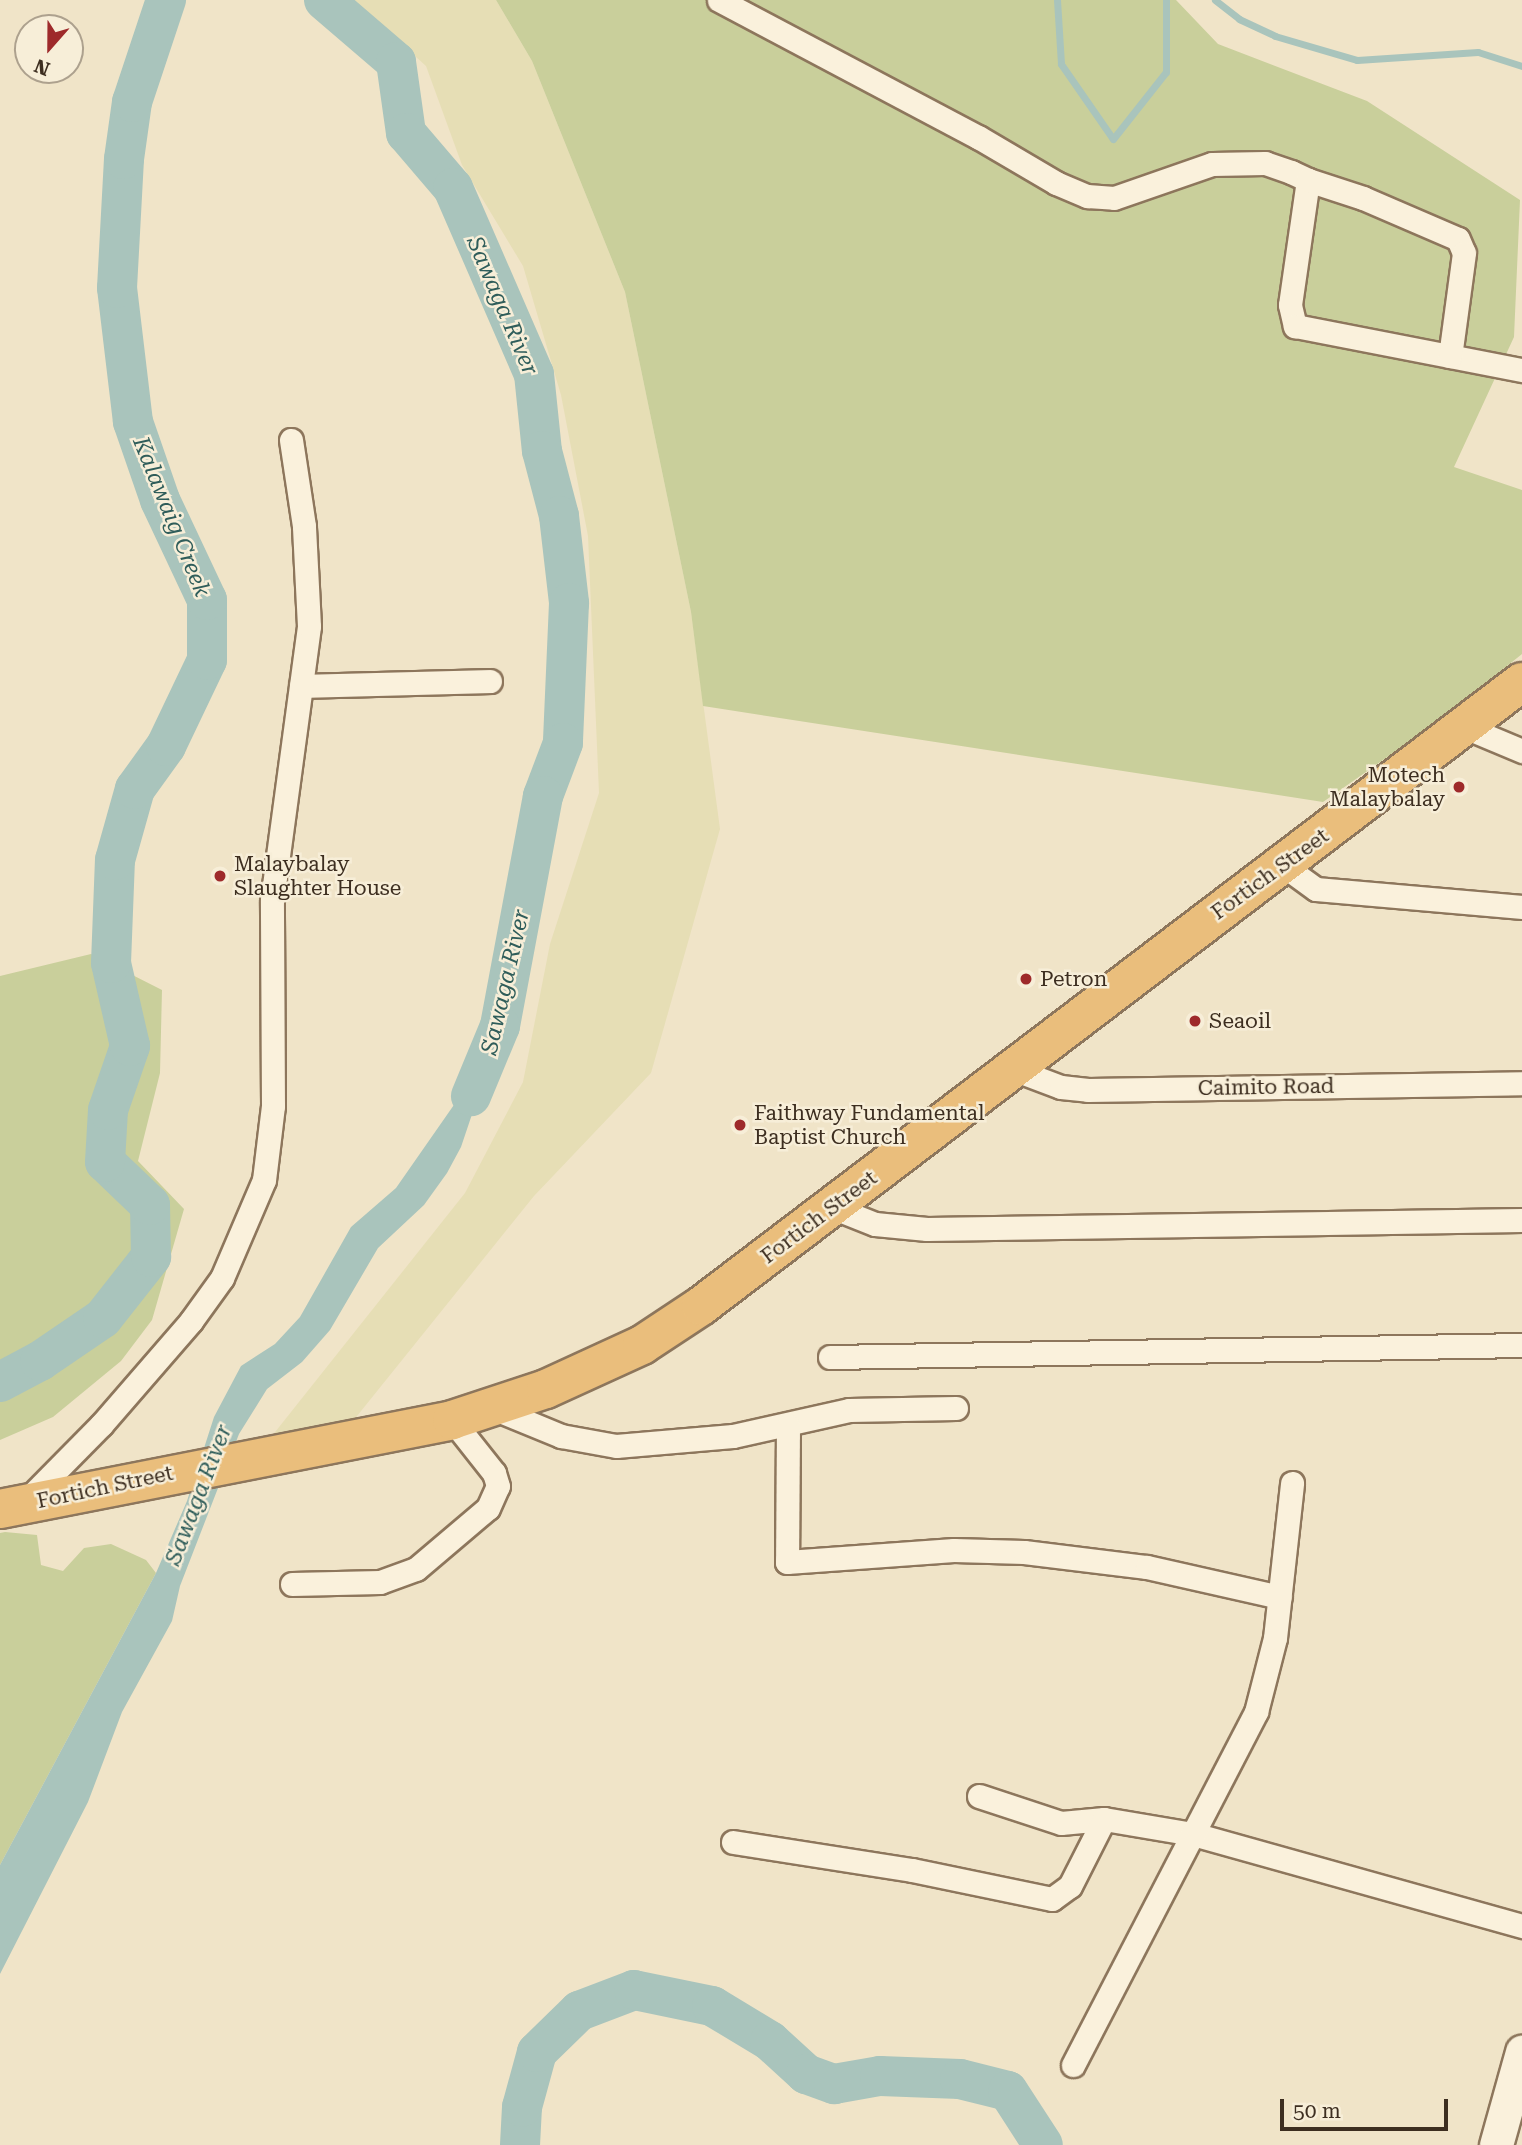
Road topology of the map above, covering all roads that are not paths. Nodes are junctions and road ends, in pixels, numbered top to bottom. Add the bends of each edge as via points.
1 (719, 0) edge
2 (1308, 180) junction
3 (1450, 356) junction
4 (1522, 370) edge
5 (291, 440) dead end
6 (490, 681) dead end
7 (1522, 682) edge
8 (301, 686) junction
9 (1465, 727) junction
10 (1522, 751) edge
11 (1284, 866) junction
12 (1522, 907) edge
13 (1013, 1069) junction
14 (1522, 1083) edge
15 (832, 1207) junction
16 (1522, 1220) edge
17 (1522, 1345) edge
18 (830, 1357) dead end
19 (494, 1408) junction
20 (956, 1408) dead end
21 (452, 1420) junction
22 (788, 1426) junction
23 (1292, 1483) dead end
24 (11, 1506) edge
25 (292, 1584) dead end
26 (1280, 1597) junction
27 (979, 1797) dead end
28 (1104, 1819) junction
29 (1193, 1834) junction
30 (733, 1842) dead end
31 (1522, 1926) edge
32 (1522, 2052) edge
33 (1073, 2065) dead end
34 (1496, 2145) edge

1 - 2 street via 1087,196 1114,198 1212,164 1265,163
2 - 3 street via 1458,239 1464,253
2 - 3 street via 1290,304 1295,326
3 - 4 street
5 - 8 street via 309,597
6 - 8 street
7 - 9 highway, Fortich Street
8 - 24 street via 272,901 273,1106 264,1180 222,1278 191,1321 101,1425
9 - 10 street
9 - 11 highway, Fortich Street
11 - 12 street via 1316,889
11 - 13 highway, Fortich Street
13 - 14 street, Caimito Road via 1061,1087 1088,1090
13 - 15 highway, Fortich Street
15 - 16 street via 875,1224 928,1229
15 - 19 highway, Fortich Street via 642,1345
17 - 18 street
19 - 21 highway, Fortich Street
19 - 22 street via 561,1436 616,1446 694,1441
20 - 22 street via 849,1410
21 - 24 highway, Fortich Street
21 - 25 street via 494,1473 498,1486 488,1508 416,1569 380,1582
22 - 26 street via 788,1562 954,1550 1024,1552 1147,1567
23 - 26 street
26 - 29 street via 1269,1675 1256,1712
27 - 28 street via 1061,1823
28 - 29 street
28 - 30 street via 1070,1886 1052,1899 912,1870
29 - 31 street
29 - 33 street
32 - 34 main road

